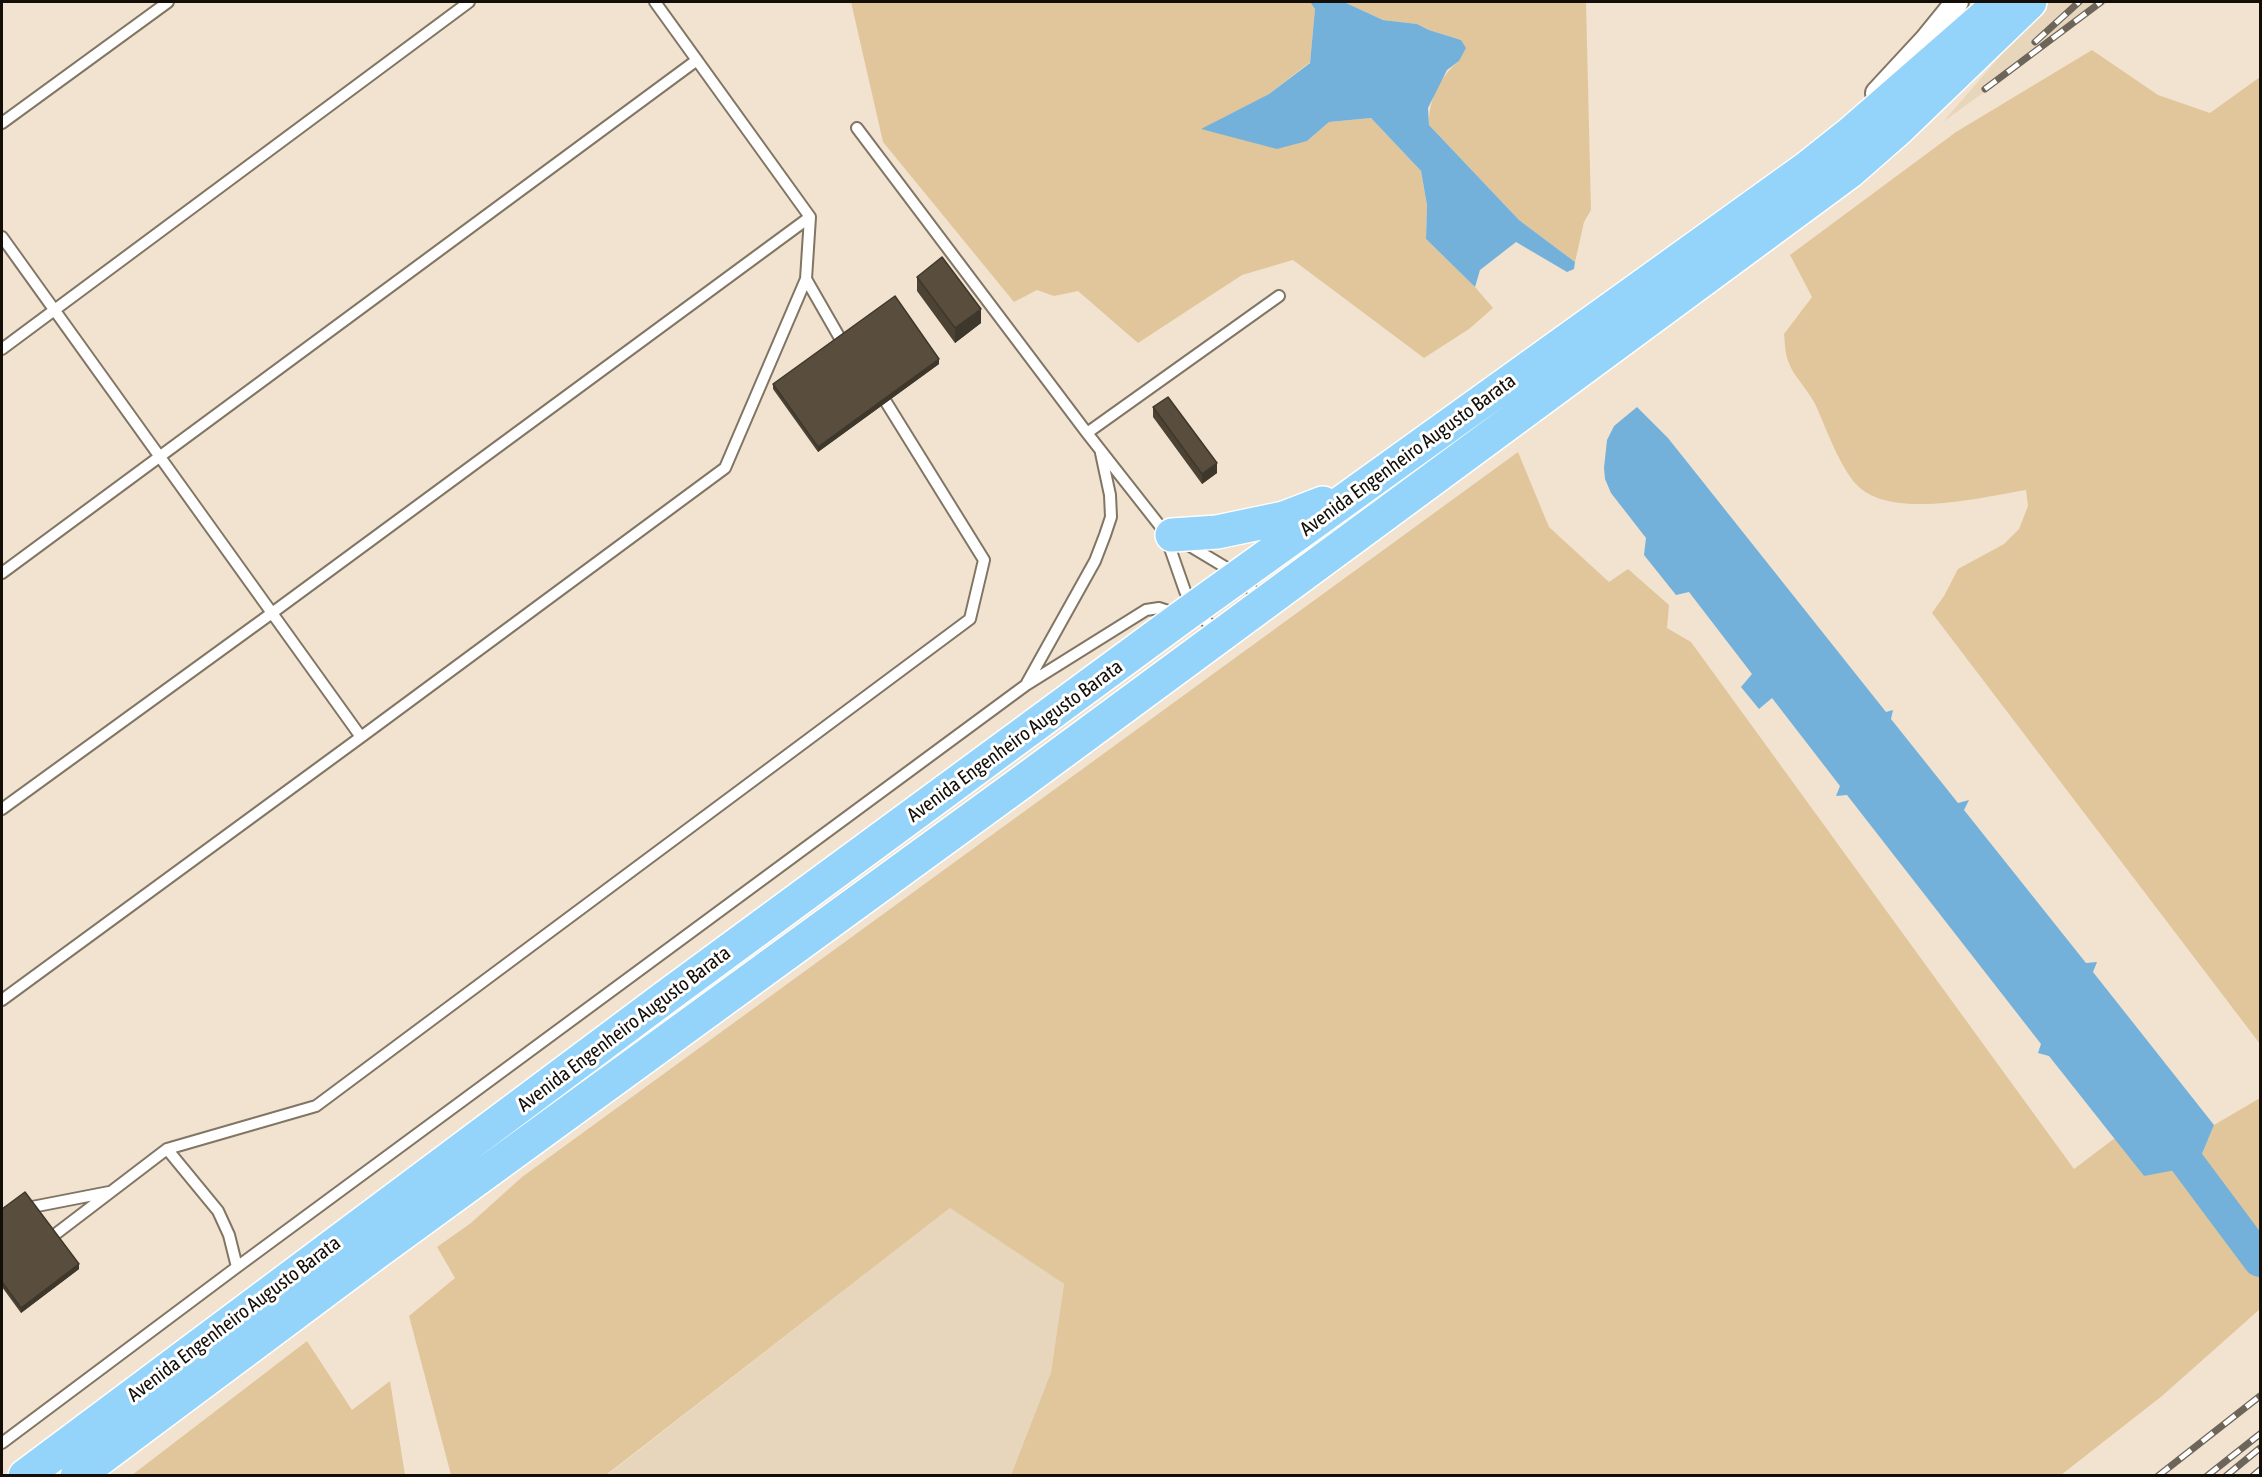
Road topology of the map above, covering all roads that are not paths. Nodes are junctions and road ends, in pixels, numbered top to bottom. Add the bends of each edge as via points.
1 (168, 2) edge
2 (469, 2) edge
3 (655, 2) edge
4 (1957, 2) edge
5 (2001, 2) edge
6 (2031, 2) edge
7 (697, 60) junction
8 (2, 123) edge
9 (857, 128) dead end
10 (1807, 168) junction
11 (810, 217) junction
12 (2, 237) edge
13 (806, 279) junction
14 (1279, 296) dead end
15 (55, 309) junction
16 (841, 340) edge
17 (2, 349) edge
18 (886, 402) edge
19 (1087, 433) junction
20 (1100, 450) junction
21 (161, 457) junction
22 (1364, 488) junction
23 (1168, 533) junction
24 (2, 573) edge
25 (1240, 576) junction
26 (1264, 604) junction
27 (272, 613) junction
28 (1188, 613) junction
29 (1221, 636) junction
30 (1026, 685) junction
31 (361, 737) junction
32 (2, 809) edge
33 (2, 1000) edge
34 (167, 1149) junction
35 (112, 1191) junction
36 (33, 1208) edge
37 (53, 1236) edge
38 (237, 1267) junction
39 (2, 1443) edge
40 (25, 1476) edge
41 (77, 1476) edge

1 - 8 lane
2 - 15 lane
3 - 7 lane
4 - 10 street
5 - 10 main road, Avenida Engenheiro Augusto Barata
6 - 26 main road, Avenida Engenheiro Augusto Barata via 1849,172
7 - 11 lane
7 - 21 lane
9 - 19 lane
10 - 22 main road, Avenida Engenheiro Augusto Barata
11 - 13 lane
11 - 27 lane
12 - 15 lane
13 - 16 lane
13 - 31 lane via 725,468
14 - 19 lane
15 - 17 lane
15 - 21 lane
18 - 34 lane via 984,560 970,619 316,1106
19 - 20 lane
20 - 23 lane
20 - 30 lane via 1111,517 1095,561
21 - 24 lane
21 - 27 lane
22 - 23 main road via 1284,518 1217,532
22 - 25 main road, Avenida Engenheiro Augusto Barata
23 - 25 lane
23 - 28 lane
25 - 26 lane
25 - 28 main road, Avenida Engenheiro Augusto Barata
26 - 29 main road, Avenida Engenheiro Augusto Barata
27 - 31 lane
27 - 32 lane
28 - 29 lane
28 - 30 lane via 1146,610
28 - 40 main road, Avenida Engenheiro Augusto Barata
29 - 41 main road, Avenida Engenheiro Augusto Barata
30 - 38 lane
31 - 33 lane
34 - 35 lane
34 - 38 lane via 218,1211 229,1234
35 - 36 lane
35 - 37 lane
38 - 39 lane

